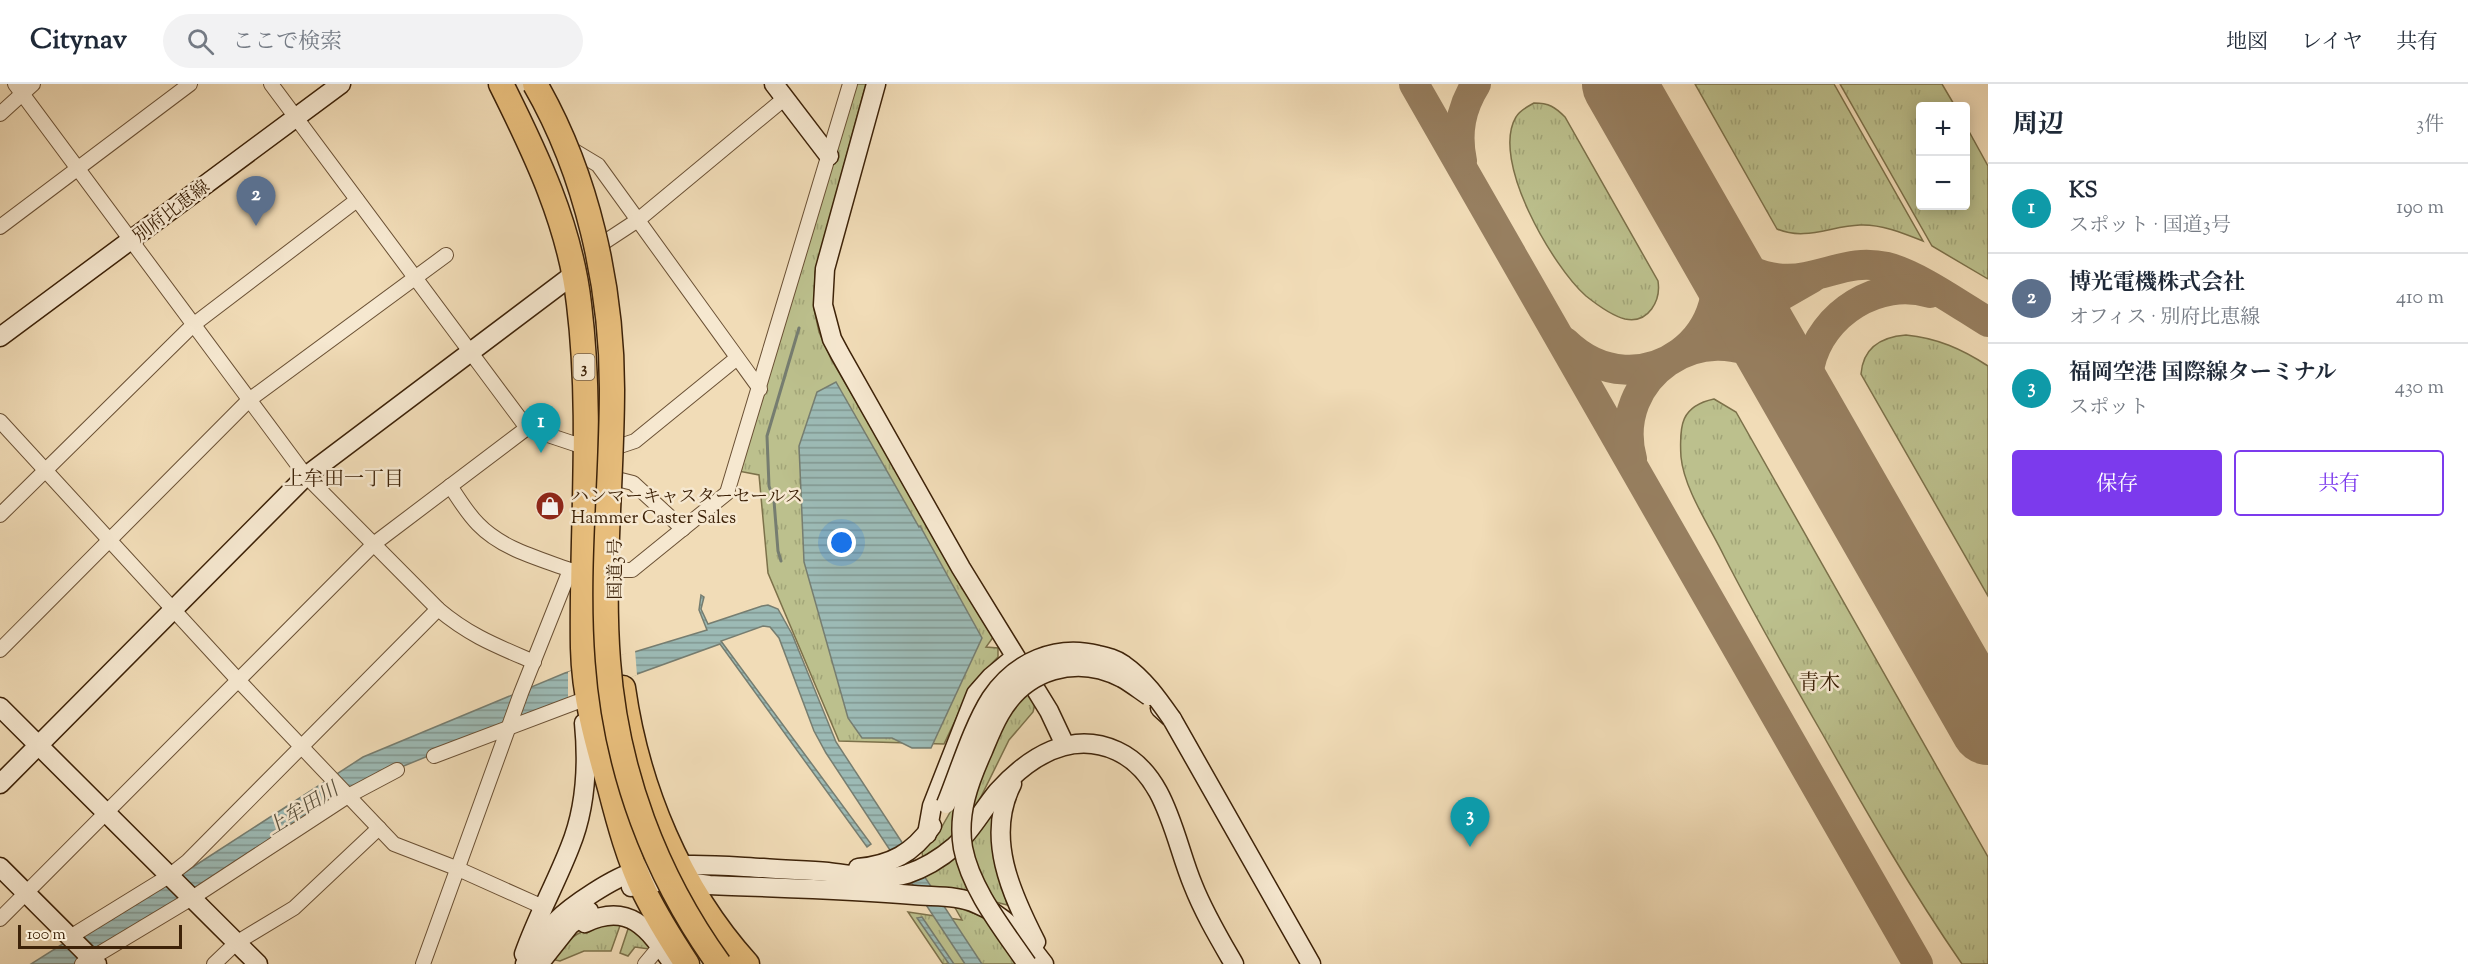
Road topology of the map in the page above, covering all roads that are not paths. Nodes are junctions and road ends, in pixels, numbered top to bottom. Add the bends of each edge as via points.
1 (190, 84) edge
2 (271, 84) edge
3 (341, 84) edge
4 (501, 84) edge
5 (518, 84) edge
6 (536, 84) edge
7 (543, 84) edge
8 (850, 84) edge
9 (876, 84) edge
10 (23, 87) edge
11 (779, 91) edge
12 (0, 114) edge
13 (296, 117) junction
14 (573, 150) junction
15 (829, 156) junction
16 (78, 168) junction
17 (357, 200) junction
18 (638, 220) junction
19 (0, 227) edge
20 (132, 239) junction
21 (603, 243) junction
22 (446, 255) dead end
23 (574, 274) junction
24 (415, 278) junction
25 (193, 325) junction
26 (0, 337) edge
27 (471, 354) junction
28 (736, 358) junction
29 (760, 389) junction
30 (249, 400) junction
31 (0, 421) edge
32 (527, 428) junction
33 (620, 446) junction
34 (587, 448) junction
35 (44, 470) junction
36 (306, 476) junction
37 (617, 479) junction
38 (450, 486) junction
39 (0, 515) edge
40 (683, 529) junction
41 (110, 540) junction
42 (375, 543) junction
43 (577, 570) junction
44 (616, 570) junction
45 (438, 609) junction
46 (173, 610) junction
47 (0, 650) edge
48 (1014, 657) junction
49 (534, 662) junction
50 (238, 680) junction
51 (584, 697) junction
52 (0, 708) edge
53 (1172, 719) junction
54 (512, 721) junction
55 (1065, 745) junction
56 (38, 746) junction
57 (301, 746) junction
58 (434, 756) dead end
59 (1021, 769) junction
60 (397, 770) dead end
61 (0, 784) edge
62 (347, 795) junction
63 (105, 812) junction
64 (379, 828) junction
65 (927, 834) junction
66 (0, 867) edge
67 (456, 868) junction
68 (832, 872) junction
69 (684, 874) junction
70 (639, 878) junction
71 (172, 879) junction
72 (26, 892) junction
73 (190, 897) junction
74 (543, 907) junction
75 (579, 917) junction
76 (0, 919) edge
77 (72, 939) junction
78 (236, 943) junction
79 (660, 946) junction
80 (728, 957) edge
81 (90, 961) edge
82 (214, 964) edge
83 (258, 964) edge
84 (423, 964) edge
85 (523, 964) edge
86 (539, 964) edge
87 (645, 964) edge
88 (673, 964) edge
89 (687, 964) edge
90 (700, 964) edge
91 (747, 964) edge
92 (1027, 964) edge
93 (1045, 964) edge
94 (1234, 964) edge
95 (1311, 964) edge

1 - 16 street
2 - 13 street
3 - 13 street, 別府比恵線
4 - 23 highway, 国道3号 / 3 via 556,205
5 - 90 highway via 567,199 589,295 597,389 593,664 607,756 634,842
6 - 80 highway, bridge via 582,193 604,293 612,387 608,659 622,753 647,836 672,887
7 - 14 highway, 国道3号 / 3
8 - 15 street
9 - 48 street via 825,269 826,322 845,364
10 - 12 street
10 - 16 street
11 - 15 street
11 - 18 street
13 - 17 street
13 - 20 street, 別府比恵線
14 - 18 street via 598,165
14 - 21 highway, 国道3号 / 3
15 - 29 street
16 - 19 street
16 - 20 street
17 - 24 street
17 - 25 street
18 - 21 street
18 - 28 street
20 - 25 street
20 - 26 street, 別府比恵線
21 - 33 highway, 国道3号 / 3 via 617,353
22 - 24 street
23 - 27 street
23 - 34 highway, 国道3号 / 3 via 584,354
24 - 27 street
24 - 30 street
25 - 30 street
25 - 35 street
27 - 32 street
27 - 36 street
28 - 29 street
28 - 33 street via 635,441
29 - 40 street via 727,494
30 - 36 street
30 - 41 street
31 - 35 street
32 - 34 street
32 - 38 street
33 - 37 highway, 国道3号 / 3
34 - 43 highway, 国道3号 / 3
35 - 39 street
35 - 41 street
36 - 42 street
36 - 46 street
37 - 40 street via 633,483
37 - 44 highway, 国道3号 / 3
38 - 42 street
38 - 43 street via 490,536 507,546
40 - 44 street via 632,570
41 - 46 street
41 - 47 street
42 - 45 street
42 - 50 street
43 - 49 street
43 - 51 highway, 国道3号 / 3
44 - 69 highway, 国道3号 / 3 via 618,653 626,713 665,838
45 - 49 street via 476,637
45 - 57 street
46 - 50 street
46 - 56 street
48 - 55 street via 1049,711
48 - 65 street via 976,694 932,806
49 - 54 street
50 - 57 street
50 - 63 street
51 - 54 street
51 - 70 highway, 国道3号 / 3 via 619,823
51 - 74 street via 587,750 581,807 571,845
52 - 56 street
53 - 65 street, bridge via 1141,678 1122,663 1084,651 1049,654 1016,671 992,697 946,804
53 - 92 street, bridge via 1149,696 1121,678 1096,669 1068,667 1043,672 1024,684 1000,714 967,790 961,827 963,849 991,912
53 - 95 street
54 - 58 street
54 - 67 street
55 - 59 street via 1042,753
55 - 94 street via 1106,747 1128,758 1148,776 1168,814 1200,902
56 - 61 street
56 - 63 street
57 - 62 street
57 - 71 street
59 - 68 street via 956,845 928,865 896,876 868,878
59 - 93 street via 1005,798 1001,848 1018,907
60 - 62 street
62 - 64 street
62 - 73 street
63 - 71 street
63 - 72 street
64 - 67 street via 394,844
64 - 78 street via 294,908
65 - 68 street via 907,854 885,864
66 - 72 street
67 - 74 street
67 - 84 street
68 - 69 street
69 - 70 street
69 - 80 highway, 国道3号 / 3
69 - 93 street via 721,885 861,890 977,903 1001,917
70 - 75 street
70 - 85 street via 573,906 552,925
70 - 89 highway, 国道3号 / 3 via 657,917
71 - 73 street
71 - 77 street
72 - 76 street
72 - 77 street
73 - 78 street
73 - 81 street
74 - 85 street
75 - 79 street via 585,924 606,916 628,918 642,925
75 - 86 street
77 - 81 street
78 - 82 street
78 - 83 street
79 - 87 street
79 - 88 street
80 - 91 highway, 国道3号 / 3

